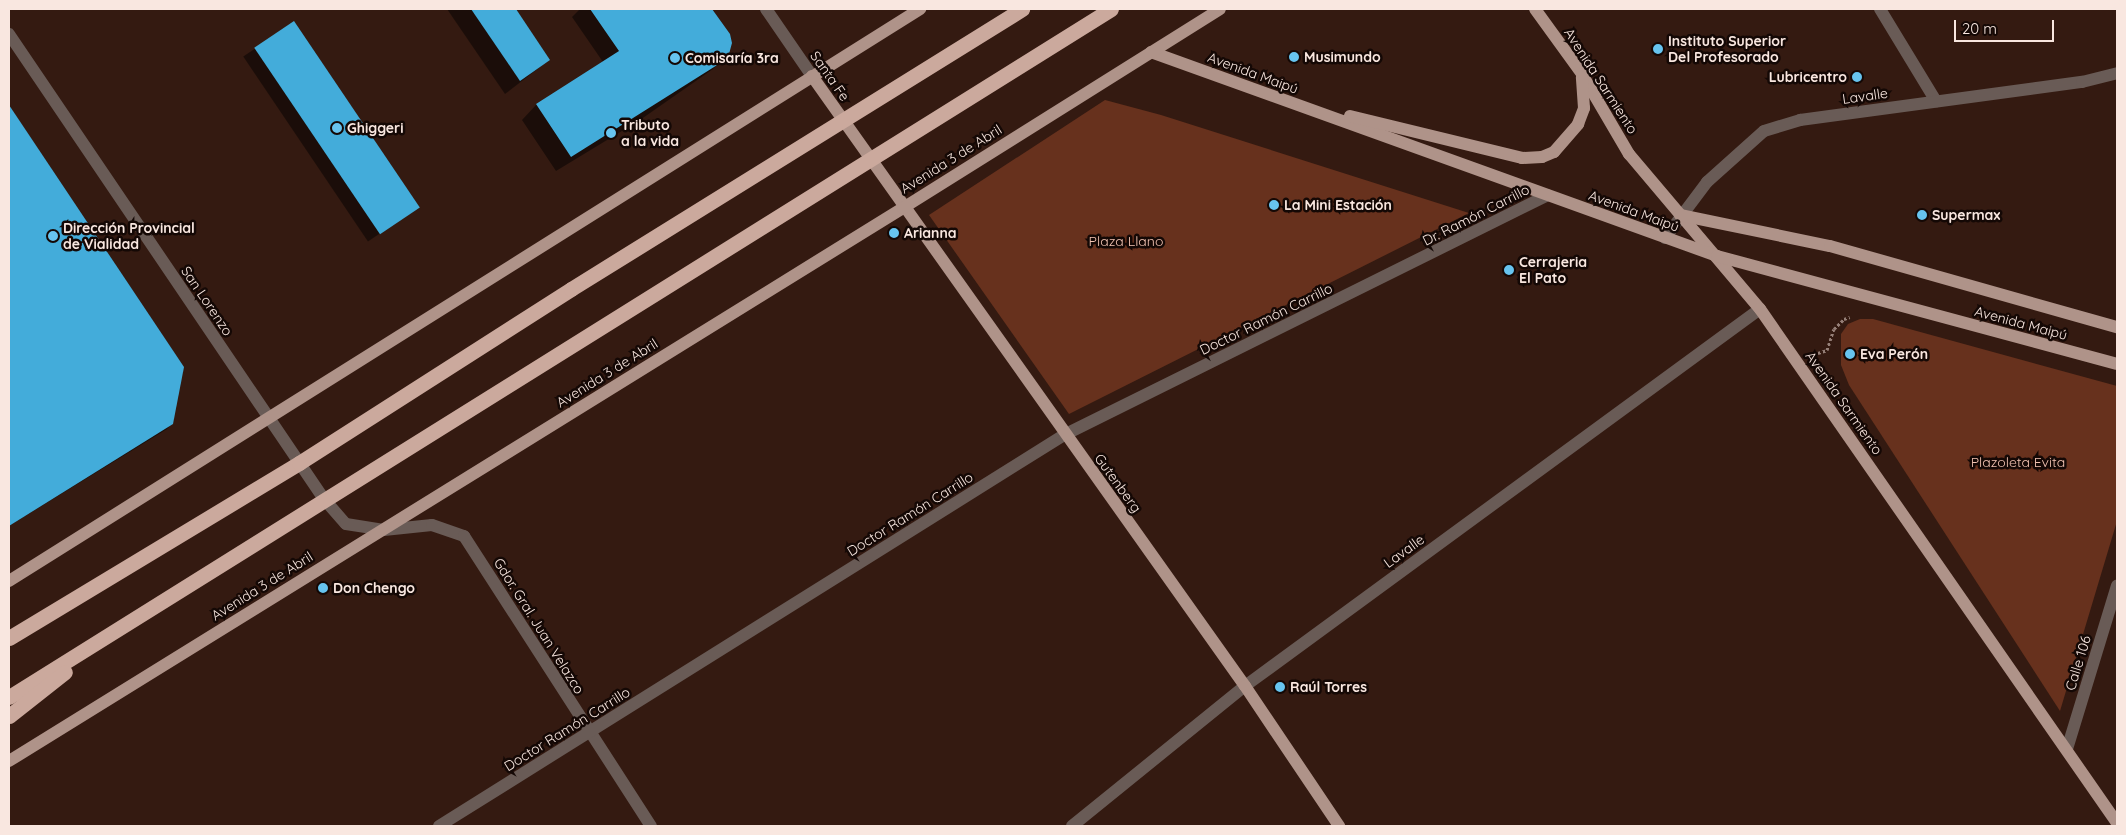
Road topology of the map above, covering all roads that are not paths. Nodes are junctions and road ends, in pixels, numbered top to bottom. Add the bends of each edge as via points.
1 (766, 9) edge
2 (920, 9) edge
3 (1022, 9) edge
4 (1110, 9) edge
5 (1220, 9) edge
6 (1535, 9) edge
7 (1880, 9) edge
8 (9, 34) edge
9 (1151, 52) junction
10 (2117, 73) edge
11 (1582, 74) junction
12 (812, 76) junction
13 (1936, 101) junction
14 (1289, 102) junction
15 (843, 121) junction
16 (870, 159) junction
17 (1548, 195) junction
18 (903, 208) junction
19 (1680, 214) junction
20 (1665, 238) junction
21 (1717, 256) junction
22 (1416, 262) joint
23 (1760, 309) junction
24 (2117, 327) edge
25 (2117, 364) edge
26 (268, 419) junction
27 (1064, 435) junction
28 (299, 463) junction
29 (324, 499) junction
30 (384, 530) junction
31 (9, 581) edge
32 (2117, 585) edge
33 (132, 620) junction
34 (9, 638) edge
35 (1245, 686) junction
36 (9, 697) edge
37 (9, 716) edge
38 (589, 733) junction
39 (2067, 749) junction
40 (9, 761) edge
41 (2117, 823) edge
42 (440, 826) edge
43 (651, 826) edge
44 (1072, 826) edge
45 (1339, 826) edge

1 - 12 street, Santa Fe
2 - 12 main road
3 - 15 highway
4 - 16 highway
5 - 9 main road, Avenida 3 de Abril
6 - 11 main road, Avenida Sarmiento
7 - 13 street
8 - 26 street, San Lorenzo
9 - 14 main road, Avenida Maipú
9 - 18 main road, Avenida 3 de Abril
10 - 13 street, Lavalle via 2082,82
11 - 14 main road via 1584,108 1578,124 1554,152 1542,157 1522,158
11 - 19 main road, Avenida Sarmiento via 1629,154
12 - 15 main road, Santa Fe
12 - 26 main road
13 - 19 street, Lavalle via 1800,120 1764,130 1706,182
14 - 17 main road, Avenida Maipú
15 - 16 main road, Santa Fe
15 - 28 highway
16 - 18 main road, Gutenberg
16 - 29 highway
17 - 20 main road, Avenida Maipú
17 - 22 street, Dr. Ramón Carrillo
18 - 27 main road, Gutenberg
18 - 30 main road, Avenida 3 de Abril
19 - 20 street, Lavalle
19 - 21 main road, Avenida Sarmiento
19 - 24 main road, Avenida Maipú via 1830,246
20 - 21 main road, Avenida Maipú
21 - 23 main road, Avenida Sarmiento
21 - 25 main road, Avenida Maipú
22 - 27 street, Doctor Ramón Carrillo
23 - 35 street, Lavalle
23 - 39 main road, Avenida Sarmiento
26 - 28 street, San Lorenzo
26 - 31 main road
27 - 35 main road, Gutenberg
27 - 38 street, Doctor Ramón Carrillo
28 - 29 street, San Lorenzo
28 - 34 highway
29 - 30 street, San Lorenzo via 346,524
29 - 33 highway
30 - 38 street, Gdor. Gral. Juan Velazco via 432,525 464,536
30 - 40 main road, Avenida 3 de Abril
32 - 39 street, Calle 106
33 - 36 highway
33 - 37 highway
35 - 44 street, Lavalle
35 - 45 main road, Gutenberg
38 - 42 street, Doctor Ramón Carrillo
38 - 43 street, Gdor. Gral. Juan Velazco
39 - 41 main road, Avenida Sarmiento

